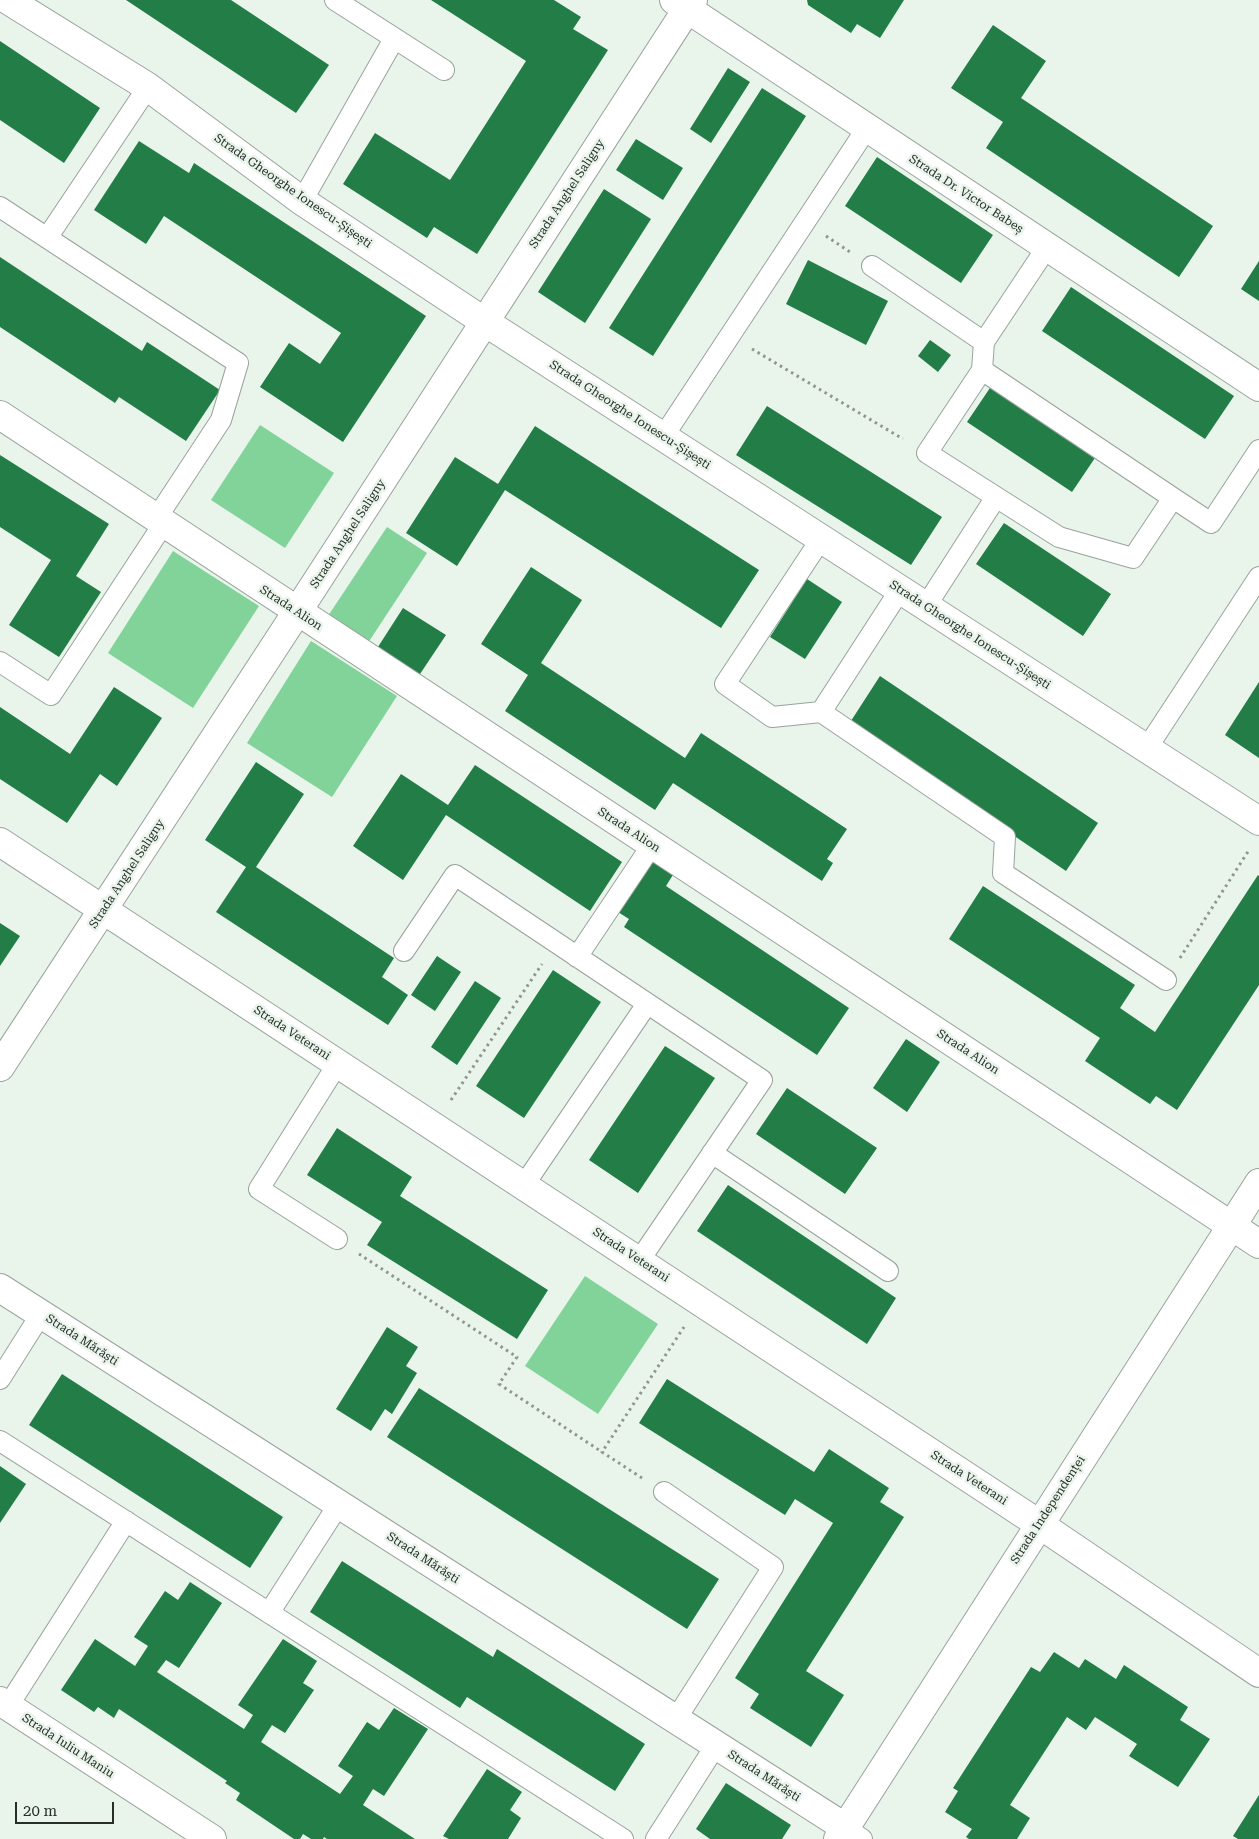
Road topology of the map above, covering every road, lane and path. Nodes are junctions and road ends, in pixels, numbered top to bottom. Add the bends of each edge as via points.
1 (8, 0) edge
2 (335, 0) edge
3 (685, 3) edge
4 (394, 40) junction
5 (444, 70) dead end
6 (148, 87) junction
7 (867, 128) junction
8 (302, 201) junction
9 (0, 207) edge
10 (805, 222) junction
11 (47, 238) junction
12 (1047, 247) junction
13 (872, 266) joint
14 (485, 322) junction
15 (730, 335) junction
16 (984, 342) junction
17 (982, 370) junction
18 (1259, 387) edge
19 (0, 415) edge
20 (664, 437) junction
21 (1259, 450) edge
22 (927, 453) junction
23 (996, 497) junction
24 (1173, 498) junction
25 (160, 521) junction
26 (822, 539) junction
27 (1259, 577) edge
28 (900, 590) junction
29 (926, 606) junction
30 (297, 612) junction
31 (0, 662) edge
32 (821, 712) junction
33 (1147, 748) junction
34 (1256, 832) edge
35 (0, 842) edge
36 (652, 845) junction
37 (103, 910) junction
38 (557, 942) junction
39 (404, 951) dead end
40 (577, 957) junction
41 (1166, 980) joint
42 (647, 1004) junction
43 (338, 1063) junction
44 (0, 1067) edge
45 (434, 1126) junction
46 (712, 1153) junction
47 (1259, 1183) edge
48 (524, 1185) junction
49 (1231, 1226) junction
50 (337, 1239) joint
51 (1259, 1244) edge
52 (639, 1261) junction
53 (888, 1271) dead end
54 (0, 1288) edge
55 (701, 1302) junction
56 (41, 1314) junction
57 (0, 1379) edge
58 (0, 1441) edge
59 (602, 1452) junction
60 (664, 1492) joint
61 (339, 1504) junction
62 (126, 1521) junction
63 (1039, 1524) junction
64 (269, 1613) junction
65 (1259, 1672) edge
66 (4, 1704) edge
67 (676, 1719) junction
68 (716, 1745) junction
69 (849, 1835) edge
70 (212, 1839) edge
71 (623, 1839) edge
72 (656, 1839) edge

1 - 6 street, Strada Gheorghe Ionescu-Șișești
2 - 4 lane
3 - 7 street, Strada Dr. Victor Babeș
3 - 14 street, Strada Anghel Saligny
4 - 5 lane
4 - 8 lane
6 - 8 street, Strada Gheorghe Ionescu-Șișești
6 - 11 lane
7 - 10 lane
7 - 12 street, Strada Dr. Victor Babeș
8 - 14 street, Strada Gheorghe Ionescu-Șișești
9 - 11 lane
10 - 13 path
10 - 15 lane
11 - 25 lane via 238,363 221,420
12 - 16 lane
12 - 18 street, Strada Dr. Victor Babeș
13 - 16 lane
14 - 20 street, Strada Gheorghe Ionescu-Șișești
14 - 30 street, Strada Anghel Saligny
15 - 20 lane
15 - 22 path
16 - 17 lane
17 - 22 lane
17 - 24 lane
19 - 25 street, Strada Alion
20 - 26 street, Strada Gheorghe Ionescu-Șișești
21 - 24 lane via 1212,523
22 - 23 lane
23 - 24 lane via 1059,537 1133,558
23 - 29 lane
25 - 30 street, Strada Alion
25 - 31 lane via 51,695
26 - 28 street, Strada Gheorghe Ionescu-Șișești
26 - 32 lane via 726,684 772,717
27 - 33 lane
28 - 29 street, Strada Gheorghe Ionescu-Șișești
28 - 32 lane
29 - 33 street, Strada Gheorghe Ionescu-Șișești
30 - 36 street, Strada Alion
30 - 37 street, Strada Anghel Saligny
32 - 41 lane via 1005,838 1003,873
33 - 34 street, Strada Gheorghe Ionescu-Șișești
34 - 41 path
35 - 37 street, Strada Veterani
36 - 40 lane
36 - 49 street, Strada Alion
37 - 43 street, Strada Veterani
37 - 44 street, Strada Anghel Saligny
38 - 39 lane via 455,875
38 - 40 lane
38 - 45 path
40 - 42 lane
42 - 46 lane via 762,1080
42 - 48 lane
43 - 45 street, Strada Veterani
43 - 50 lane via 259,1189
45 - 48 street, Strada Veterani
46 - 52 lane
46 - 53 lane
47 - 49 street, Strada Independenței
48 - 52 street, Strada Veterani
49 - 51 street, Strada Alion
49 - 63 street, Strada Independenței
50 - 59 path via 517,1357 499,1384
52 - 55 street, Strada Veterani
54 - 56 street, Strada Mărăști
55 - 59 path
55 - 63 street, Strada Veterani
56 - 57 lane
56 - 61 street, Strada Mărăști
58 - 62 lane
59 - 60 path
60 - 67 lane via 774,1567
61 - 64 lane
61 - 67 street, Strada Mărăști
62 - 64 lane
62 - 66 lane
63 - 65 street, Strada Veterani
63 - 69 street, Strada Independenței
64 - 71 lane
66 - 70 street, Strada Iuliu Maniu
67 - 68 street, Strada Mărăști
68 - 69 street, Strada Mărăști
68 - 72 lane

